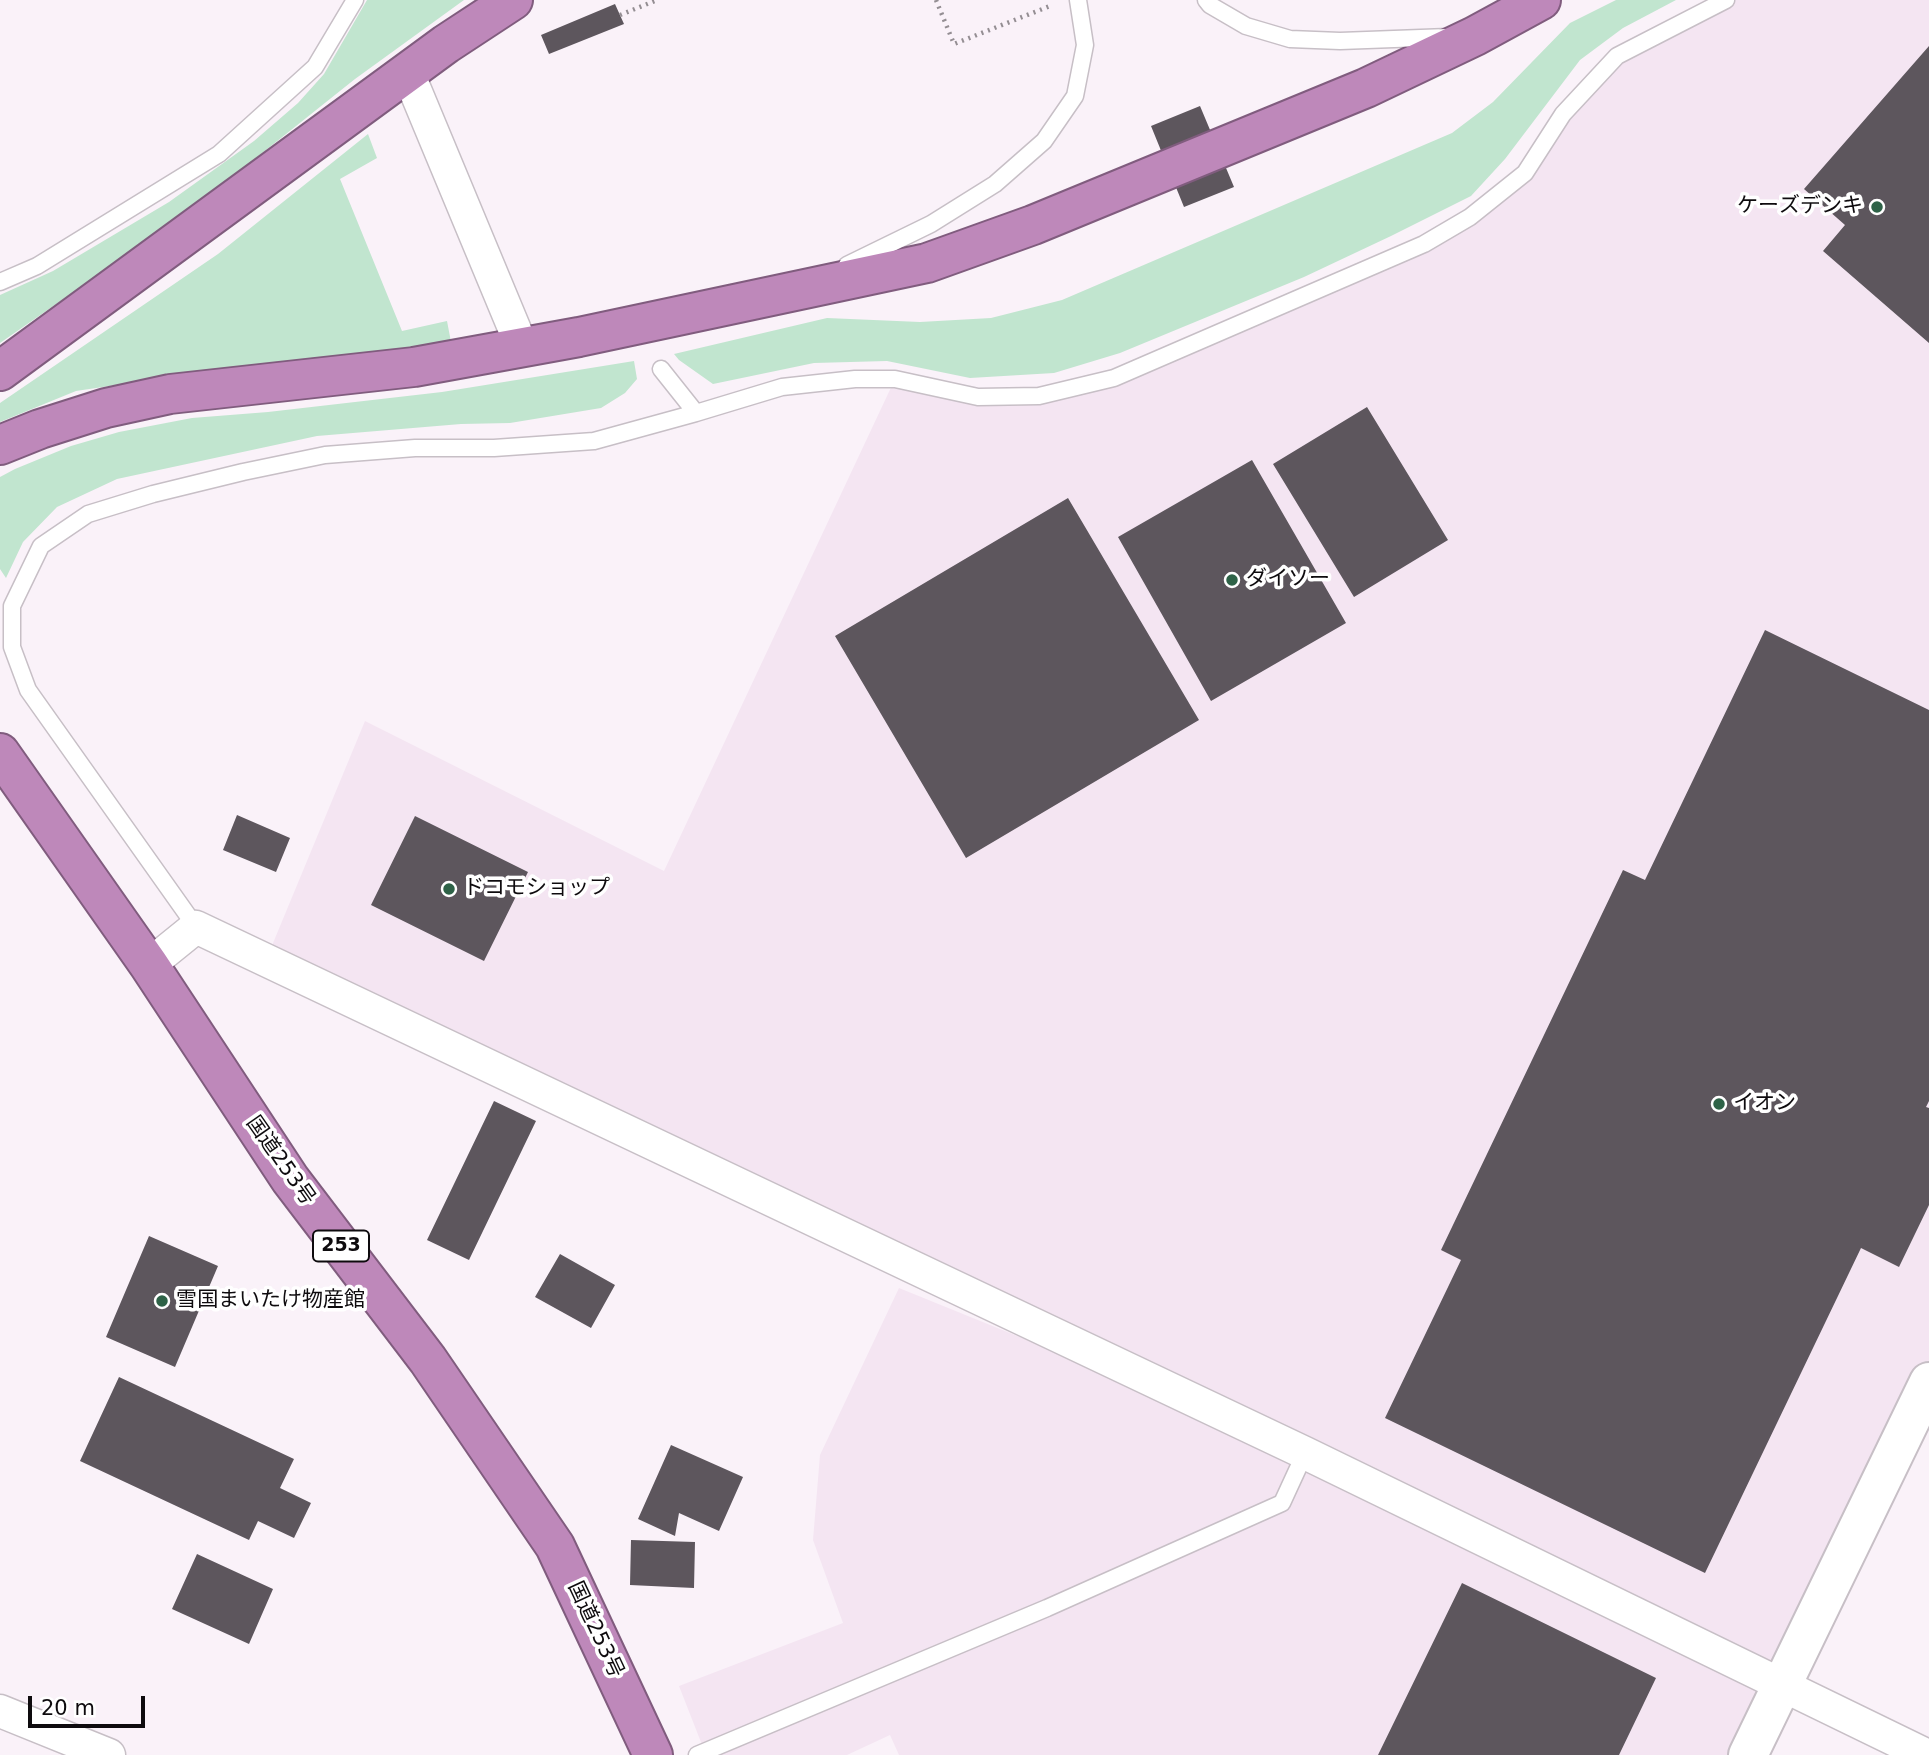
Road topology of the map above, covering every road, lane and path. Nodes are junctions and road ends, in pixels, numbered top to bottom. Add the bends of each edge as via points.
1 (355, 0) edge
2 (513, 0) edge
3 (657, 0) edge
4 (936, 0) edge
5 (1078, 0) edge
6 (1206, 0) edge
7 (1541, 0) edge
8 (1726, 0) edge
9 (1052, 5) dead end
10 (620, 15) dead end
11 (1475, 36) junction
12 (408, 72) junction
13 (0, 282) edge
14 (790, 292) junction
15 (522, 348) junction
16 (661, 369) dead end
17 (0, 370) edge
18 (696, 413) junction
19 (0, 444) edge
20 (0, 753) edge
21 (196, 927) junction
22 (149, 965) junction
23 (1929, 1382) edge
24 (1306, 1453) junction
25 (1781, 1685) junction
26 (0, 1710) edge
27 (110, 1755) edge
28 (653, 1755) edge
29 (697, 1755) edge
30 (1748, 1755) edge
31 (1926, 1755) edge

1 - 13 lane via 316,67 219,154 37,266
2 - 12 highway
3 - 10 path
4 - 9 path via 954,44
5 - 14 lane via 1085,45 1075,96 1044,141 996,184 931,224
6 - 11 lane via 1246,26 1290,39
7 - 11 highway
8 - 18 lane via 1617,56 1563,114 1525,173 1470,217 1424,244 1114,378 1039,396 978,397 895,379 855,379 782,387
11 - 14 highway via 1366,88 1032,225 927,263
12 - 15 street
12 - 17 highway
14 - 15 highway
15 - 19 highway via 414,368 170,394 106,408
16 - 18 lane
18 - 21 lane via 594,441 325,455 153,494 88,514 41,546 12,606 12,648 29,690
20 - 22 highway, 国道253号 / 253
21 - 22 street
21 - 24 street
22 - 28 highway, 国道253号 / 253 via 290,1179 428,1360 555,1546
23 - 25 street
24 - 25 street
24 - 29 lane via 1282,1503
25 - 30 street
25 - 31 street
26 - 27 street

